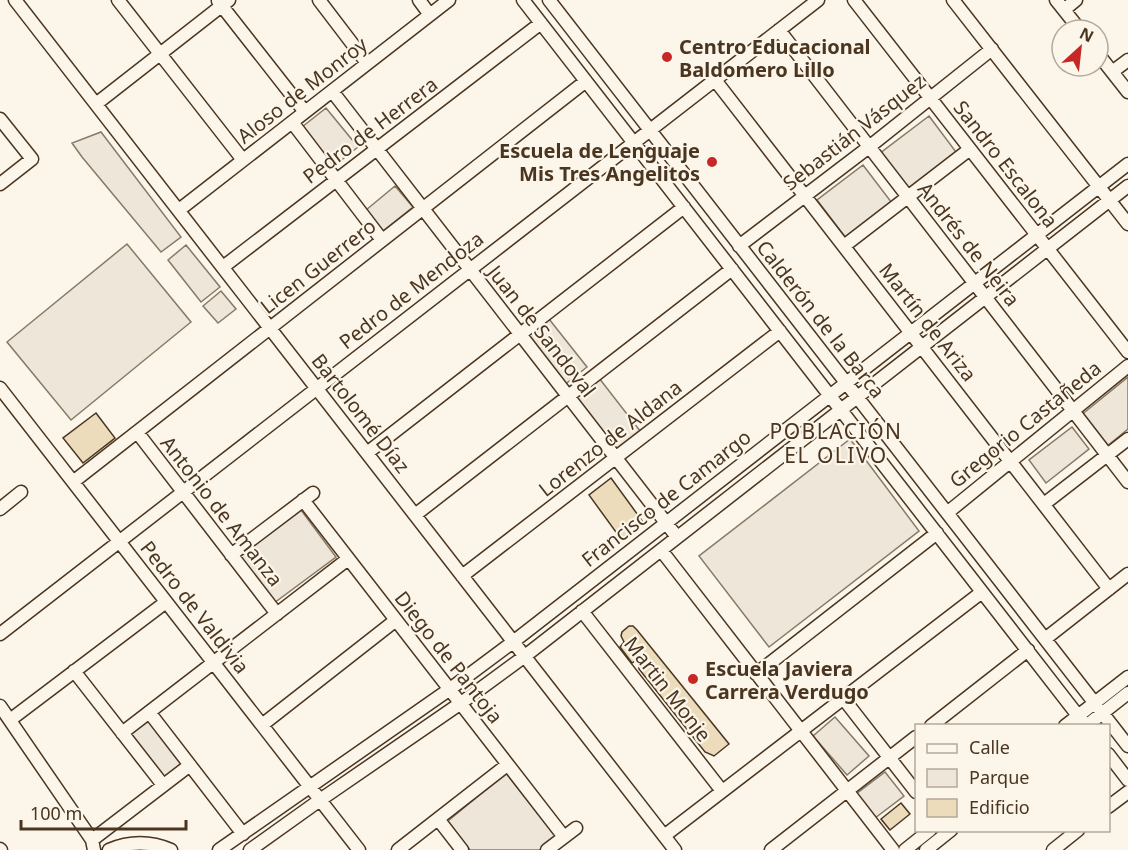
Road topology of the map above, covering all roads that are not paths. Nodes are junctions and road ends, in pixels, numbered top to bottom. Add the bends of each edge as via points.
1 (15, 0) edge
2 (118, 0) edge
3 (319, 0) edge
4 (419, 0) edge
5 (449, 0) edge
6 (523, 0) edge
7 (549, 0) edge
8 (818, 0) edge
9 (854, 0) edge
10 (1077, 0) edge
11 (955, 1) edge
12 (223, 2) edge
13 (1060, 5) edge
14 (430, 15) junction
15 (1070, 18) edge
16 (541, 23) junction
17 (779, 30) junction
18 (992, 49) junction
19 (160, 54) junction
20 (1128, 60) edge
21 (367, 63) junction
22 (1110, 69) edge
23 (1112, 72) junction
24 (715, 80) junction
25 (586, 81) junction
26 (332, 91) junction
27 (1128, 92) edge
28 (930, 98) junction
29 (96, 104) junction
30 (305, 112) junction
31 (0, 119) edge
32 (292, 122) junction
33 (650, 130) junction
34 (634, 143) junction
35 (869, 147) junction
36 (377, 149) junction
37 (970, 149) junction
38 (243, 160) junction
39 (1128, 164) edge
40 (336, 180) junction
41 (0, 184) edge
42 (1128, 186) edge
43 (1098, 187) junction
44 (805, 195) junction
45 (908, 197) junction
46 (1110, 201) junction
47 (684, 207) junction
48 (423, 209) junction
49 (179, 210) junction
50 (1128, 224) edge
51 (1036, 235) junction
52 (382, 240) junction
53 (740, 246) junction
54 (844, 246) junction
55 (1047, 249) junction
56 (223, 267) junction
57 (732, 269) junction
58 (470, 270) junction
59 (974, 283) junction
60 (985, 297) junction
61 (270, 328) junction
62 (780, 331) junction
63 (911, 332) junction
64 (520, 334) junction
65 (922, 347) junction
66 (1128, 352) edge
67 (1128, 366) edge
68 (846, 383) junction
69 (0, 388) edge
70 (317, 388) junction
71 (830, 395) junction
72 (568, 396) junction
73 (857, 397) junction
74 (841, 410) junction
75 (1073, 411) junction
76 (137, 432) junction
77 (1128, 439) edge
78 (367, 453) junction
79 (1107, 455) junction
80 (616, 458) junction
81 (1010, 460) junction
82 (73, 482) junction
83 (1128, 482) edge
84 (21, 492) dead end
85 (183, 492) junction
86 (1044, 504) junction
87 (0, 509) edge
88 (947, 513) junction
89 (415, 515) junction
90 (666, 523) junction
91 (937, 533) junction
92 (677, 537) junction
93 (119, 541) junction
94 (661, 550) junction
95 (231, 555) junction
96 (348, 559) junction
97 (1128, 574) edge
98 (462, 576) junction
99 (1109, 589) junction
100 (982, 591) junction
101 (166, 602) junction
102 (582, 611) junction
103 (277, 614) junction
104 (396, 620) junction
105 (0, 634) edge
106 (1045, 639) junction
107 (513, 642) junction
108 (1028, 650) junction
109 (525, 656) junction
110 (214, 663) junction
111 (74, 671) junction
112 (756, 675) junction
113 (1128, 677) edge
114 (450, 689) junction
115 (1128, 693) edge
116 (843, 698) junction
117 (460, 703) junction
118 (0, 706) edge
119 (1099, 708) junction
120 (149, 712) junction
121 (10, 720) junction
122 (1084, 722) edge
123 (934, 724) edge
124 (262, 725) junction
125 (800, 731) junction
126 (122, 733) junction
127 (915, 738) edge
128 (1128, 746) edge
129 (1110, 757) edge
130 (890, 758) junction
131 (190, 765) junction
132 (507, 765) junction
133 (1128, 780) edge
134 (163, 785) junction
135 (310, 787) junction
136 (722, 791) junction
137 (847, 791) junction
138 (915, 791) edge
139 (1128, 792) edge
140 (320, 800) junction
141 (1110, 806) edge
142 (438, 819) junction
143 (576, 828) dead end
144 (929, 832) edge
145 (950, 832) edge
146 (1077, 832) edge
147 (243, 834) junction
148 (564, 837) junction
149 (93, 845) edge
150 (669, 845) edge
151 (253, 849) edge
152 (110, 850) edge
153 (171, 850) edge
154 (219, 850) edge
155 (359, 850) edge
156 (398, 850) edge
157 (462, 850) edge
158 (547, 850) edge
159 (771, 850) edge
160 (893, 850) edge
161 (905, 850) edge
162 (926, 850) edge
163 (1053, 850) edge

1 - 29 street, Bartolomé Díaz
2 - 19 street
3 - 21 street
4 - 14 street
5 - 14 street, Aloso de Monroy
6 - 16 street, Calderón de la Barca
7 - 33 street, Calderón de la Barca
8 - 17 street, Pedro de Mendoza
9 - 28 street, Sandro Escalona
10 - 13 street
11 - 18 street
12 - 19 street
12 - 30 street
13 - 15 street
14 - 21 street, Aloso de Monroy
16 - 25 street, Calderón de la Barca
16 - 36 street, Pedro de Herrera
17 - 24 street, Pedro de Mendoza
17 - 35 street, Andrés de Neira
18 - 28 street, Sebastián Vásquez
18 - 43 street
19 - 29 street
19 - 38 street
20 - 23 street
21 - 26 street, Aloso de Monroy
22 - 23 street
23 - 27 street
24 - 33 street, Pedro de Mendoza
24 - 44 street, Martín de Ariza
25 - 34 street, Calderón de la Barca
25 - 48 street, Licen Guerrero
26 - 30 street, Aloso de Monroy
26 - 36 street, Juan de Sandoval
28 - 35 street, Sebastián Vásquez
28 - 37 street, Sandro Escalona
29 - 49 street, Bartolomé Díaz
30 - 32 street, Aloso de Monroy
31 - 41 street via 32,159
32 - 38 street, Aloso de Monroy
32 - 40 street
33 - 34 street, Pedro de Mendoza
33 - 53 street, Calderón de la Barca
34 - 47 street, Calderón de la Barca
34 - 58 street, Pedro de Mendoza
35 - 44 street, Sebastián Vásquez
35 - 45 street, Andrés de Neira
36 - 40 street, Pedro de Herrera
36 - 48 street, Juan de Sandoval
37 - 45 street
37 - 51 street, Sandro Escalona
38 - 49 street, Aloso de Monroy
39 - 43 street, Francisco de Camargo
40 - 52 street
40 - 56 street, Pedro de Herrera
42 - 46 street, Francisco de Camargo
43 - 46 street
43 - 51 street, Francisco de Camargo
44 - 53 street, Sebastián Vásquez
44 - 54 street, Martín de Ariza
45 - 54 street
45 - 59 street, Andrés de Neira
46 - 50 street
46 - 55 street, Francisco de Camargo
47 - 57 street, Calderón de la Barca
47 - 64 street
48 - 52 street, Licen Guerrero
48 - 58 street, Juan de Sandoval
49 - 56 street, Bartolomé Díaz
51 - 55 street, Sandro Escalona
51 - 59 street, Francisco de Camargo
52 - 61 street, Licen Guerrero
53 - 68 street, Calderón de la Barca
54 - 63 street, Martín de Ariza
55 - 60 street, Francisco de Camargo
55 - 66 street, Sandro Escalona
56 - 61 street, Bartolomé Díaz
57 - 62 street, Calderón de la Barca
57 - 72 street
58 - 64 street, Juan de Sandoval
58 - 70 street, Pedro de Mendoza
59 - 60 street, Andrés de Neira
59 - 63 street, Francisco de Camargo
60 - 65 street, Francisco de Camargo
60 - 75 street, Andrés de Neira
61 - 70 street, Bartolomé Díaz
61 - 76 street, Licen Guerrero
62 - 71 street, Calderón de la Barca
62 - 80 street, Lorenzo de Aldana
63 - 65 street, Martín de Ariza
63 - 68 street, Francisco de Camargo
64 - 72 street, Juan de Sandoval
64 - 78 street
65 - 73 street, Francisco de Camargo
65 - 81 street, Martín de Ariza
67 - 75 street, Gregorio Castañeda
68 - 71 street, Francisco de Camargo
68 - 73 street, Calderón de la Barca
69 - 82 street, Pedro de Valdivia
70 - 78 street, Bartolomé Díaz
70 - 85 street, Pedro de Mendoza
71 - 74 street, Calderón de la Barca
71 - 90 street, Francisco de Camargo
72 - 80 street, Juan de Sandoval
72 - 89 street
73 - 74 street, Francisco de Camargo
73 - 88 street, Calderón de la Barca
74 - 91 street, Calderón de la Barca
74 - 92 street, Francisco de Camargo
75 - 79 street, Andrés de Neira
75 - 81 street, Gregorio Castañeda
76 - 82 street, Licen Guerrero
76 - 85 street, Antonio de Amanza
77 - 79 street
78 - 89 street, Bartolomé Díaz
79 - 83 street, Andrés de Neira
79 - 86 street
80 - 90 street, Juan de Sandoval
80 - 98 street, Lorenzo de Aldana
81 - 86 street, Martín de Ariza
81 - 88 street, Gregorio Castañeda
82 - 93 street, Pedro de Valdivia
84 - 87 street
85 - 93 street, Pedro de Mendoza
85 - 95 street, Antonio de Amanza
86 - 99 street, Martín de Ariza
88 - 106 street, Calderón de la Barca
89 - 98 street, Bartolomé Díaz
90 - 92 street, Juan de Sandoval
90 - 107 street, Francisco de Camargo
91 - 100 street, Calderón de la Barca
91 - 112 street
92 - 94 street, Francisco de Camargo
93 - 101 street, Pedro de Valdivia
93 - 105 street, Pedro de Mendoza
94 - 102 street, Francisco de Camargo
94 - 112 street
95 - 96 street, Diego de Pantoja via 308,496
95 - 103 street, Antonio de Amanza
96 - 103 street
96 - 104 street, Diego de Pantoja
97 - 99 street
98 - 107 street, Bartolomé Díaz
99 - 106 street
100 - 108 street, Calderón de la Barca
100 - 116 street
101 - 110 street, Pedro de Valdivia
101 - 111 street
102 - 109 street, Francisco de Camargo
102 - 136 street, Martin Monje
103 - 110 street
104 - 114 street, Diego de Pantoja
104 - 124 street
106 - 119 street, Calderón de la Barca
107 - 109 street, Bartolomé Díaz
107 - 114 street, Francisco de Camargo
108 - 122 street, Calderón de la Barca
108 - 123 street
109 - 117 street, Francisco de Camargo
109 - 150 street, Bartolomé Díaz
110 - 120 street
110 - 124 street, Pedro de Valdivia
111 - 121 street
111 - 126 street
112 - 125 street
113 - 119 street
114 - 117 street, Diego de Pantoja
114 - 135 street, Francisco de Camargo
115 - 119 street
116 - 125 street
116 - 130 street
117 - 132 street, Diego de Pantoja
117 - 140 street, Francisco de Camargo
118 - 121 street
119 - 122 street
119 - 128 street, Calderón de la Barca
120 - 126 street
120 - 131 street
121 - 149 street
124 - 135 street, Pedro de Valdivia
125 - 136 street
125 - 137 street
126 - 134 street
127 - 130 street
129 - 133 street
130 - 137 street
130 - 138 street
131 - 134 street
131 - 147 street
132 - 142 street
132 - 148 street, Diego de Pantoja
134 - 149 street
135 - 140 street, Pedro de Valdivia
135 - 147 street, Francisco de Camargo
136 - 150 street
137 - 159 street
137 - 160 street
139 - 141 street
140 - 151 street, Francisco de Camargo
140 - 155 street, Pedro de Valdivia
142 - 156 street
142 - 157 street
143 - 148 street
144 - 161 street
145 - 162 street
146 - 163 street
147 - 154 street, Francisco de Camargo
148 - 158 street
149 - 152 street
152 - 153 street via 140,843

